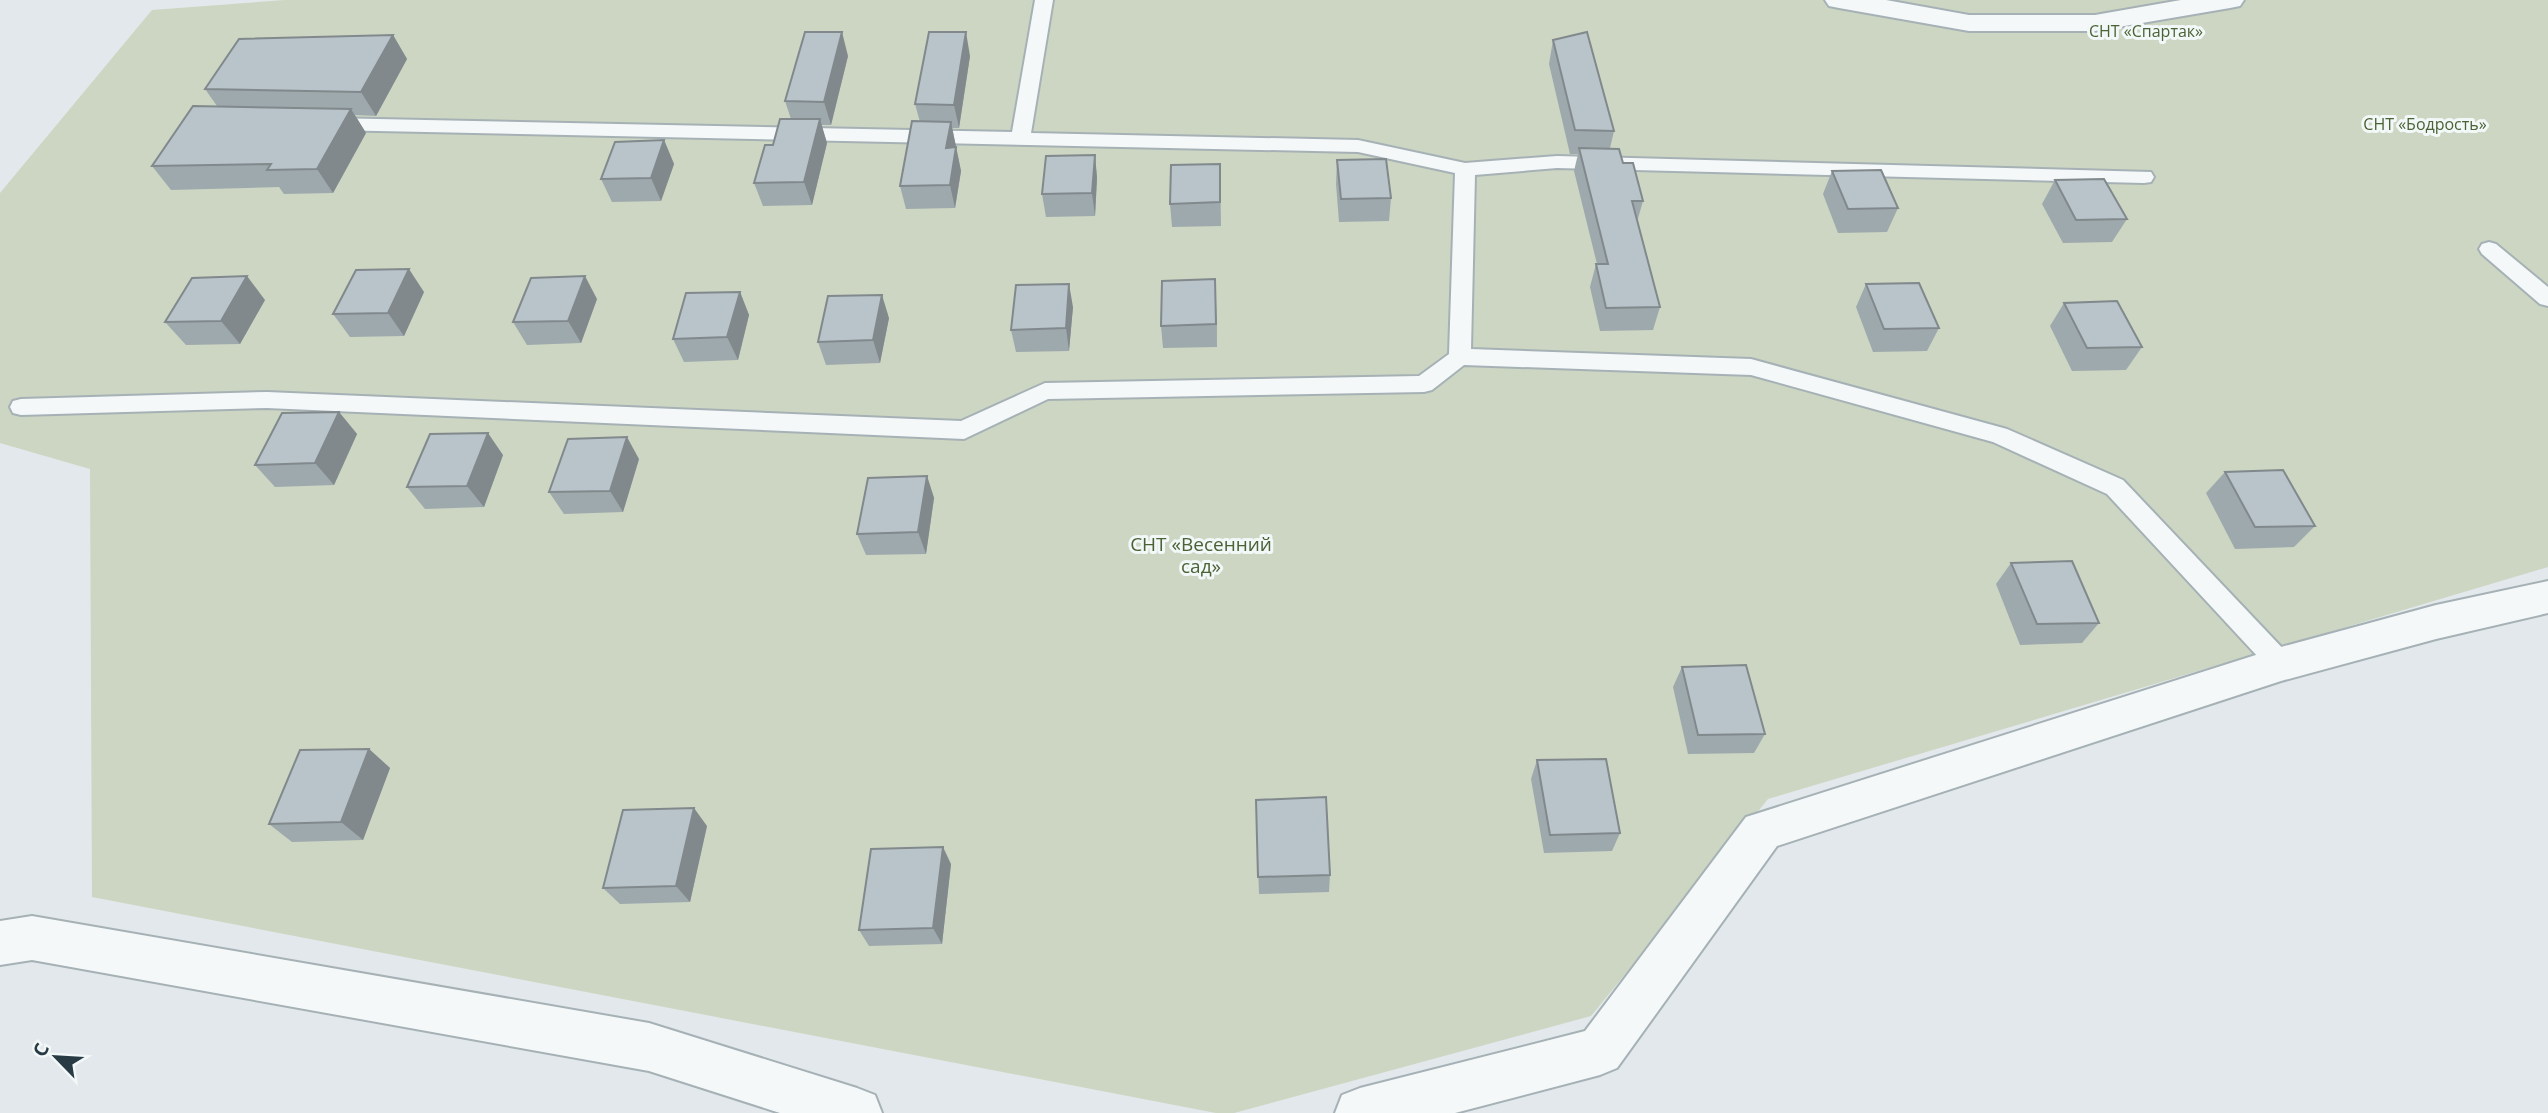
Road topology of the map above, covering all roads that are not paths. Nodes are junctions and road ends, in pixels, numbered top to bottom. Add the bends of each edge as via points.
1 (1044, 0) edge
2 (1839, 0) edge
3 (2230, 0) edge
4 (2179, 4) edge
5 (304, 123) edge
6 (1020, 139) junction
7 (1465, 169) junction
8 (2144, 177) dead end
9 (2489, 248) dead end
10 (2548, 299) edge
11 (1460, 357) junction
12 (21, 407) dead end
13 (2548, 597) edge
14 (2281, 664) junction
15 (0, 943) edge
16 (857, 1113) edge
17 (1360, 1113) edge

1 - 6 lane
2 - 4 street via 1969,23 2095,23
3 - 4 street
5 - 6 lane
6 - 7 lane via 1357,146
7 - 8 lane via 1557,162
7 - 11 lane
9 - 10 lane
11 - 12 lane via 1424,384 1045,391 964,430 267,400
11 - 14 lane via 1751,367 1998,435 2115,487
13 - 14 street
14 - 17 street via 1762,831 1600,1051
15 - 16 street via 32,938 649,1047

